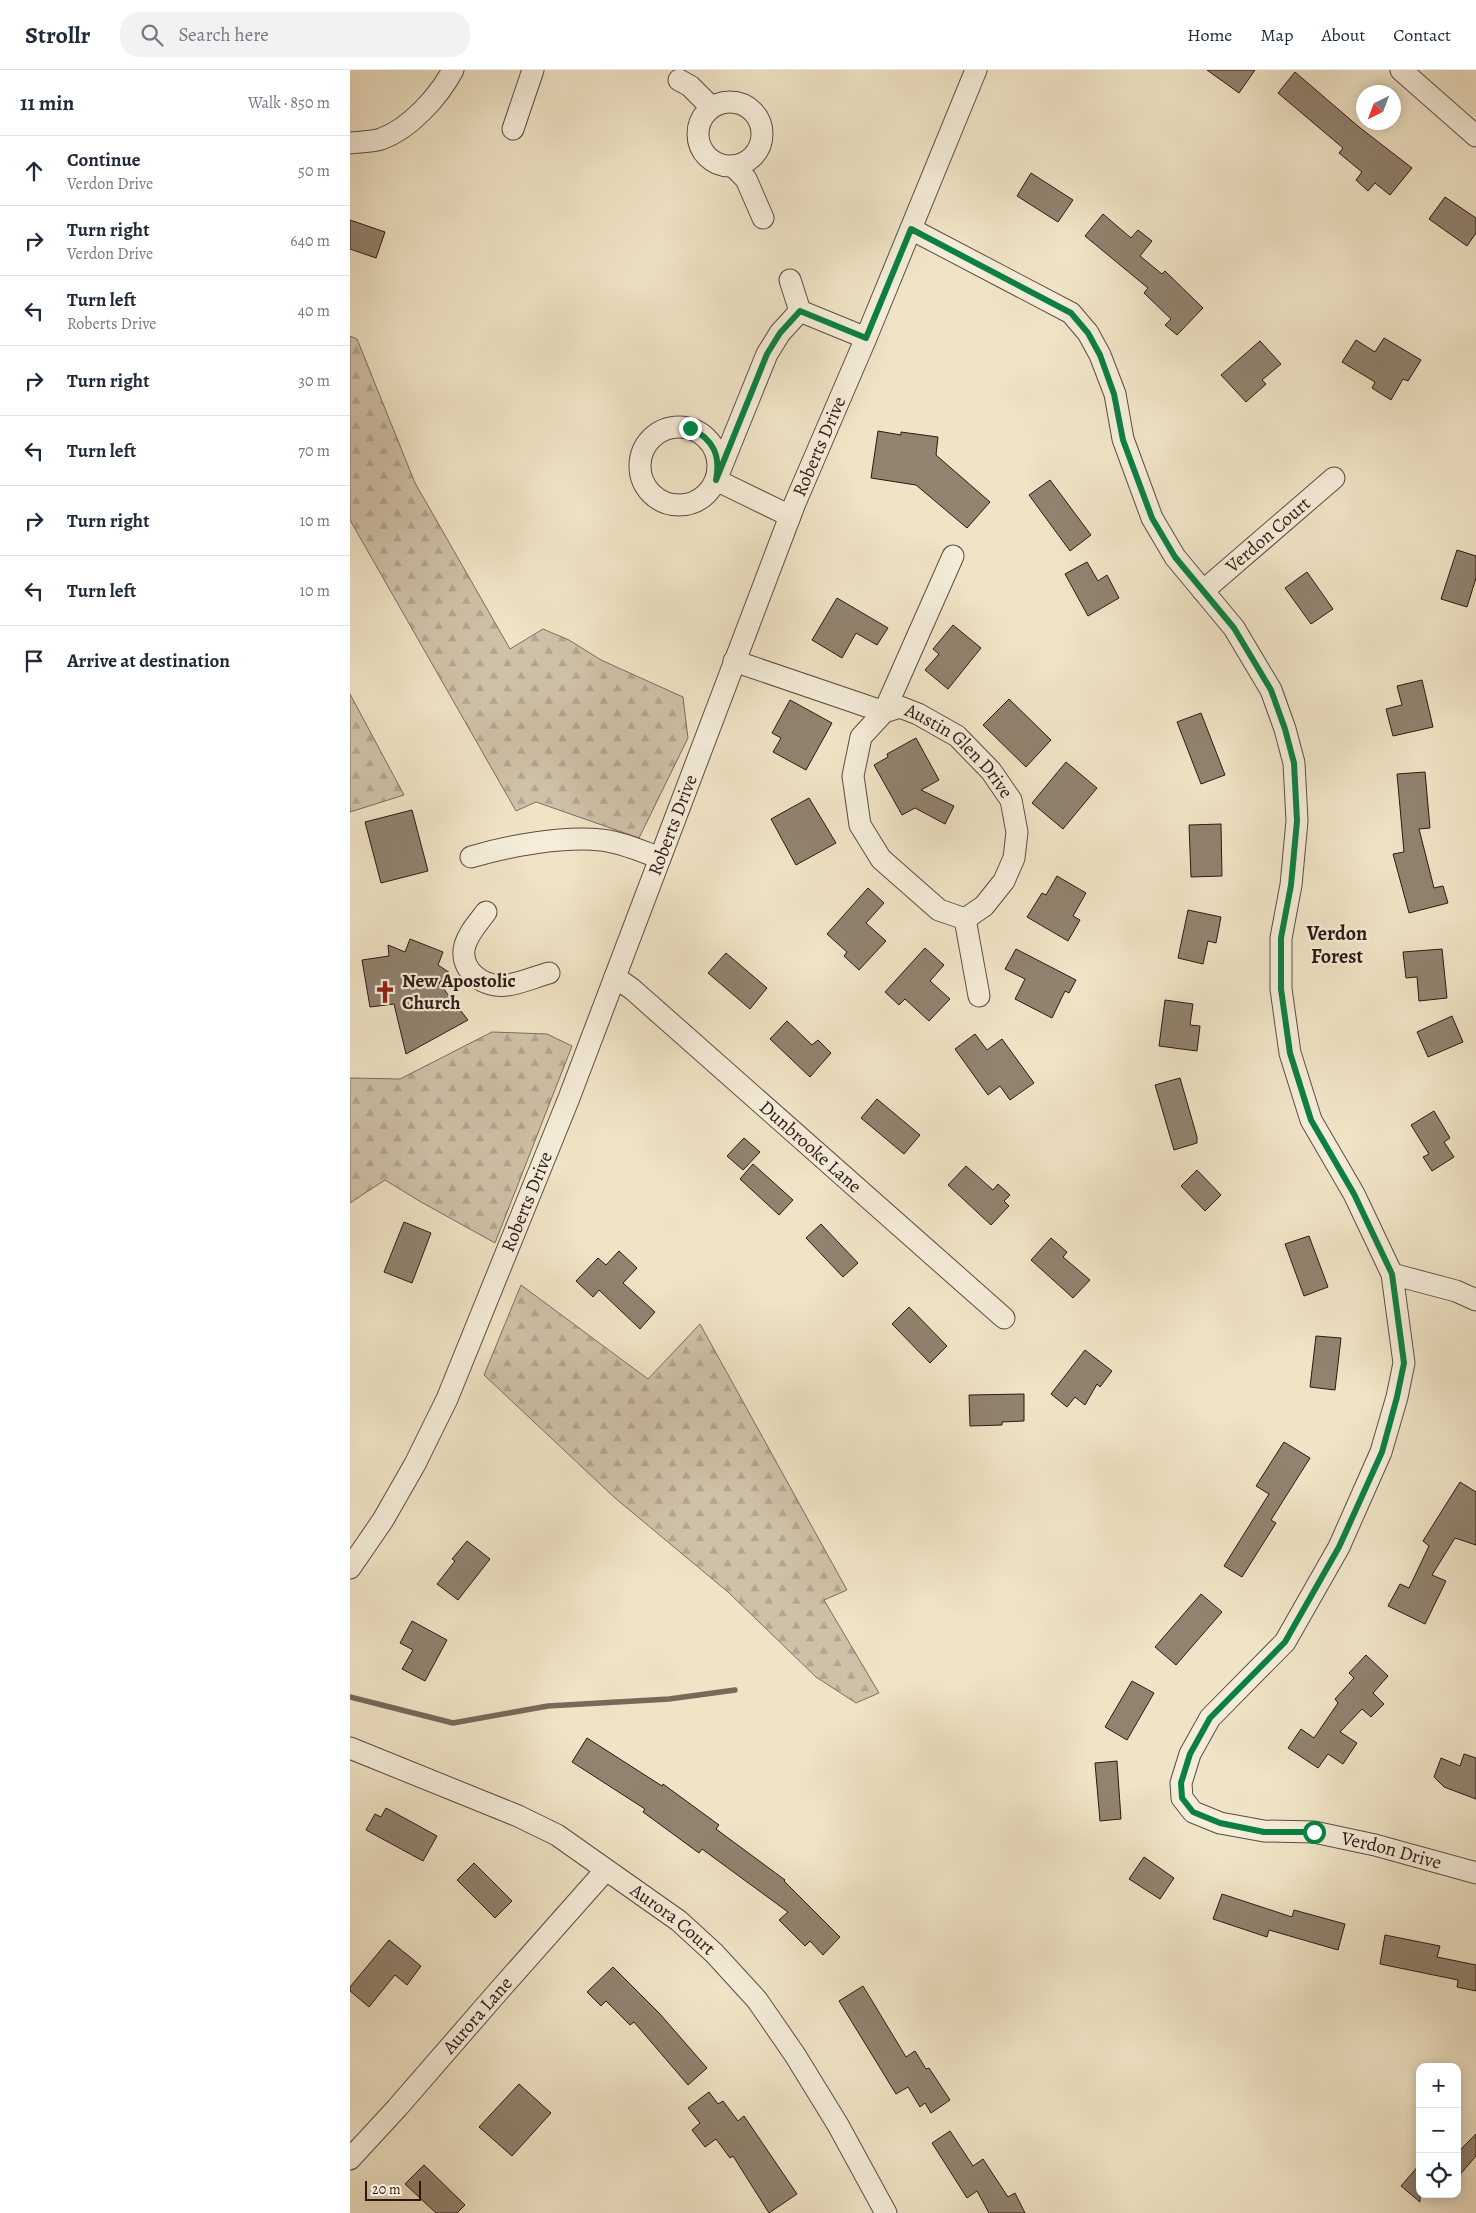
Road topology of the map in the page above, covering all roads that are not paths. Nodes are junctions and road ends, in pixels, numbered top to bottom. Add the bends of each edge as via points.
1 (453, 70) edge
2 (533, 70) edge
3 (976, 70) edge
4 (1400, 70) edge
5 (679, 80) dead end
6 (711, 107) junction
7 (512, 129) dead end
8 (1476, 136) edge
9 (350, 143) edge
10 (733, 166) junction
11 (763, 218) dead end
12 (911, 229) junction
13 (790, 280) dead end
14 (800, 311) junction
15 (866, 338) junction
16 (1334, 478) dead end
17 (790, 516) junction
18 (953, 556) dead end
19 (1203, 591) junction
20 (734, 661) junction
21 (884, 712) junction
22 (471, 856) dead end
23 (660, 858) junction
24 (486, 912) dead end
25 (965, 919) junction
26 (549, 973) dead end
27 (616, 976) junction
28 (979, 996) dead end
29 (1392, 1274) junction
30 (1476, 1300) edge
31 (1004, 1318) dead end
32 (351, 1564) edge
33 (350, 1748) edge
34 (605, 1871) junction
35 (1476, 1873) edge
36 (350, 2158) edge
37 (886, 2213) edge

1 - 9 street via 443,89 411,122 381,138
2 - 7 street
3 - 12 street, Roberts Drive
4 - 8 street
5 - 6 street via 690,86
6 - 10 street via 699,124 699,145 712,161
6 - 10 street via 721,102 742,103 752,109 760,123 762,139 759,149 743,163
10 - 11 street via 746,179
12 - 15 street, Roberts Drive
12 - 19 street, Verdon Drive via 1071,313 1088,333 1114,394 1123,440 1152,518 1175,557
13 - 14 street
14 - 15 street
14 - 17 street via 767,354 716,480
15 - 17 street, Roberts Drive
16 - 19 street, Verdon Court
17 - 20 street, Roberts Drive
18 - 21 street, Austin Glen Drive
19 - 29 street, Verdon Drive via 1234,628 1271,690 1285,729 1294,763 1297,821 1291,885 1281,938 1281,989 1290,1053 1311,1120 1354,1194
20 - 21 street, Austin Glen Drive
20 - 23 street, Roberts Drive
21 - 25 street, Austin Glen Drive via 862,738 857,757 853,776 860,825 881,859 916,891 939,910
21 - 25 street, Austin Glen Drive via 900,708 909,710 957,736 991,771 1010,800 1017,832 1014,858 1004,881 984,906
22 - 23 street via 497,849 576,839 602,840
23 - 27 street, Roberts Drive
24 - 26 street via 465,946 464,960 473,976 479,981 506,986
25 - 28 street
27 - 31 street, Dunbrooke Lane
27 - 32 street, Roberts Drive via 447,1399 383,1520
29 - 30 street via 1456,1291
29 - 35 street, Verdon Drive via 1404,1363 1382,1452 1339,1547 1285,1642 1210,1718 1190,1754 1181,1783 1182,1798 1193,1812 1220,1823 1264,1832 1314,1832
33 - 34 street, Aurora Court via 518,1816 557,1835
34 - 36 street, Aurora Lane
34 - 37 street, Aurora Court via 679,1921 757,2000 800,2063

